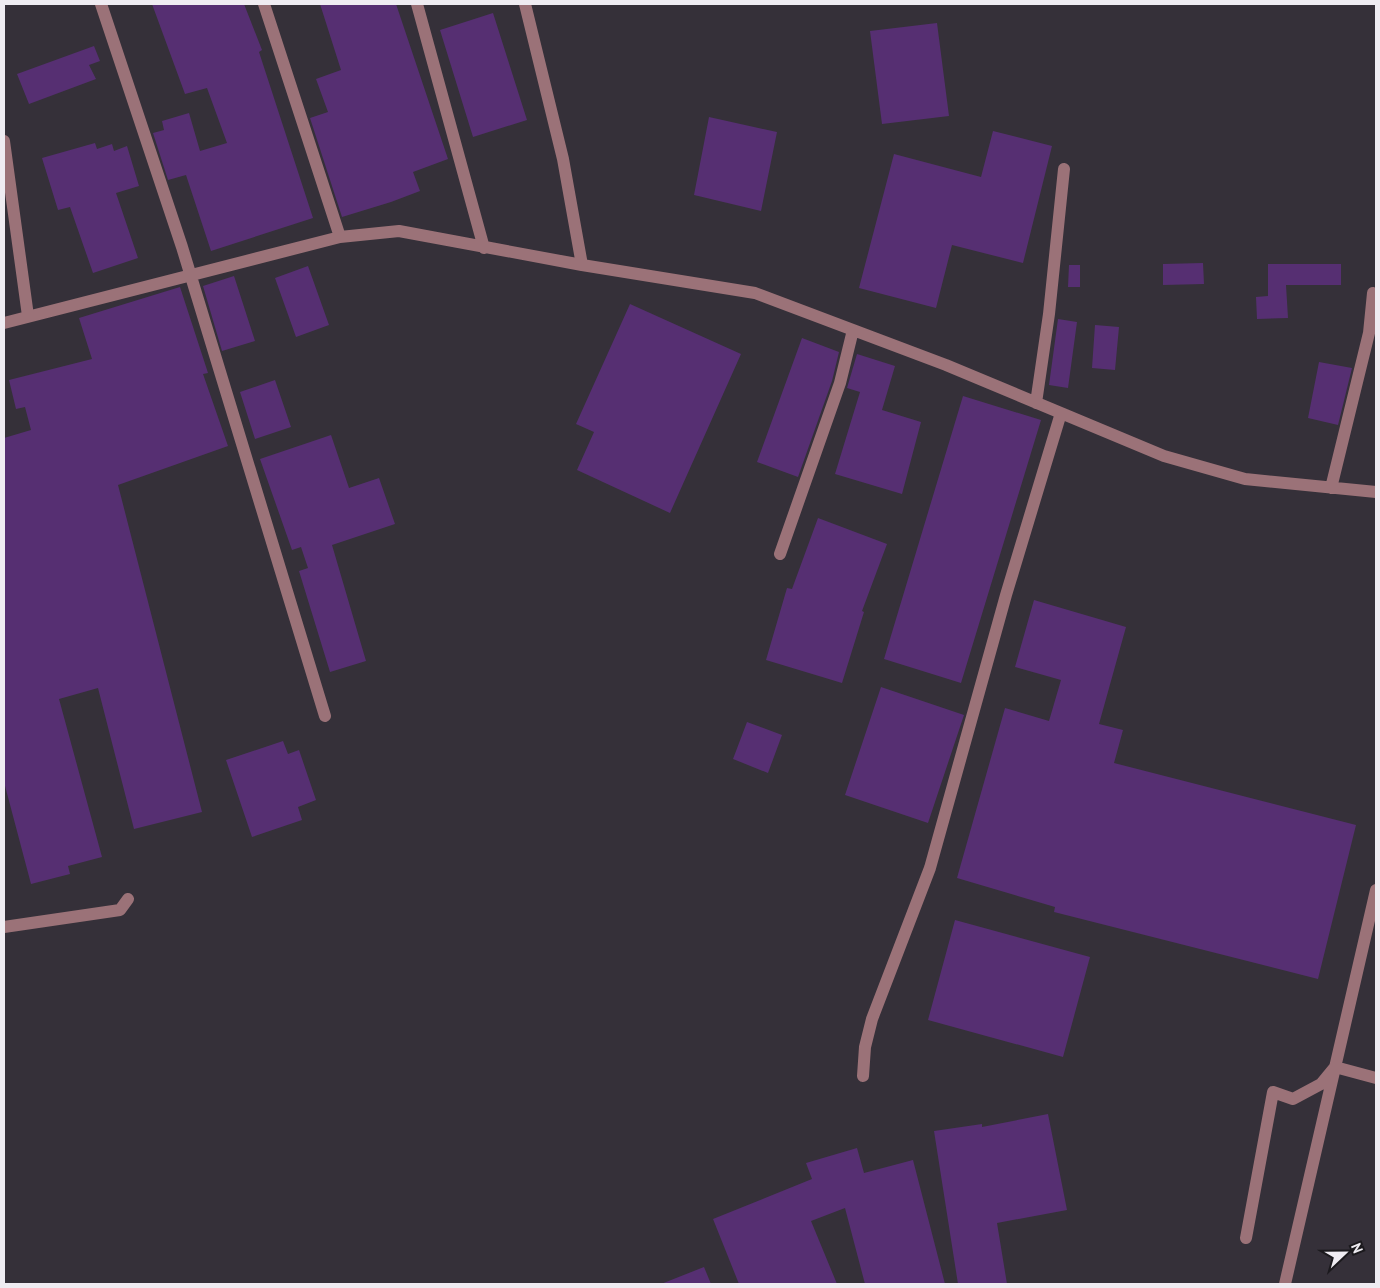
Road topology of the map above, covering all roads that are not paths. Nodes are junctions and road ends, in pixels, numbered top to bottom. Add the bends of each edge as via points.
1 (101, 4) edge
2 (264, 4) edge
3 (417, 4) edge
4 (525, 4) edge
5 (4, 141) edge
6 (1064, 169) dead end
7 (340, 237) junction
8 (484, 248) junction
9 (582, 265) junction
10 (190, 274) junction
11 (1373, 293) dead end
12 (28, 316) junction
13 (4, 323) edge
14 (853, 330) junction
15 (1036, 403) junction
16 (1061, 413) junction
17 (1331, 488) junction
18 (1376, 492) edge
19 (780, 554) dead end
20 (325, 716) dead end
21 (1376, 890) edge
22 (128, 899) dead end
23 (4, 926) edge
24 (1335, 1067) junction
25 (863, 1076) dead end
26 (1376, 1078) edge
27 (1246, 1238) dead end
28 (1284, 1284) edge

1 - 10 street
2 - 7 street
3 - 8 street
4 - 9 street via 563,159
5 - 12 street
6 - 15 street
7 - 8 street via 399,231
7 - 10 street
8 - 9 street
9 - 14 street via 755,293
10 - 12 street
10 - 20 street
11 - 17 street via 1368,333
12 - 13 street
14 - 15 street
14 - 19 street via 840,383
15 - 16 street
16 - 17 street via 1164,456 1245,479
16 - 25 street via 930,868 872,1019
17 - 18 street
21 - 24 street
22 - 23 street via 120,910
24 - 26 street
24 - 27 street via 1321,1084 1293,1099 1273,1092
24 - 28 street

